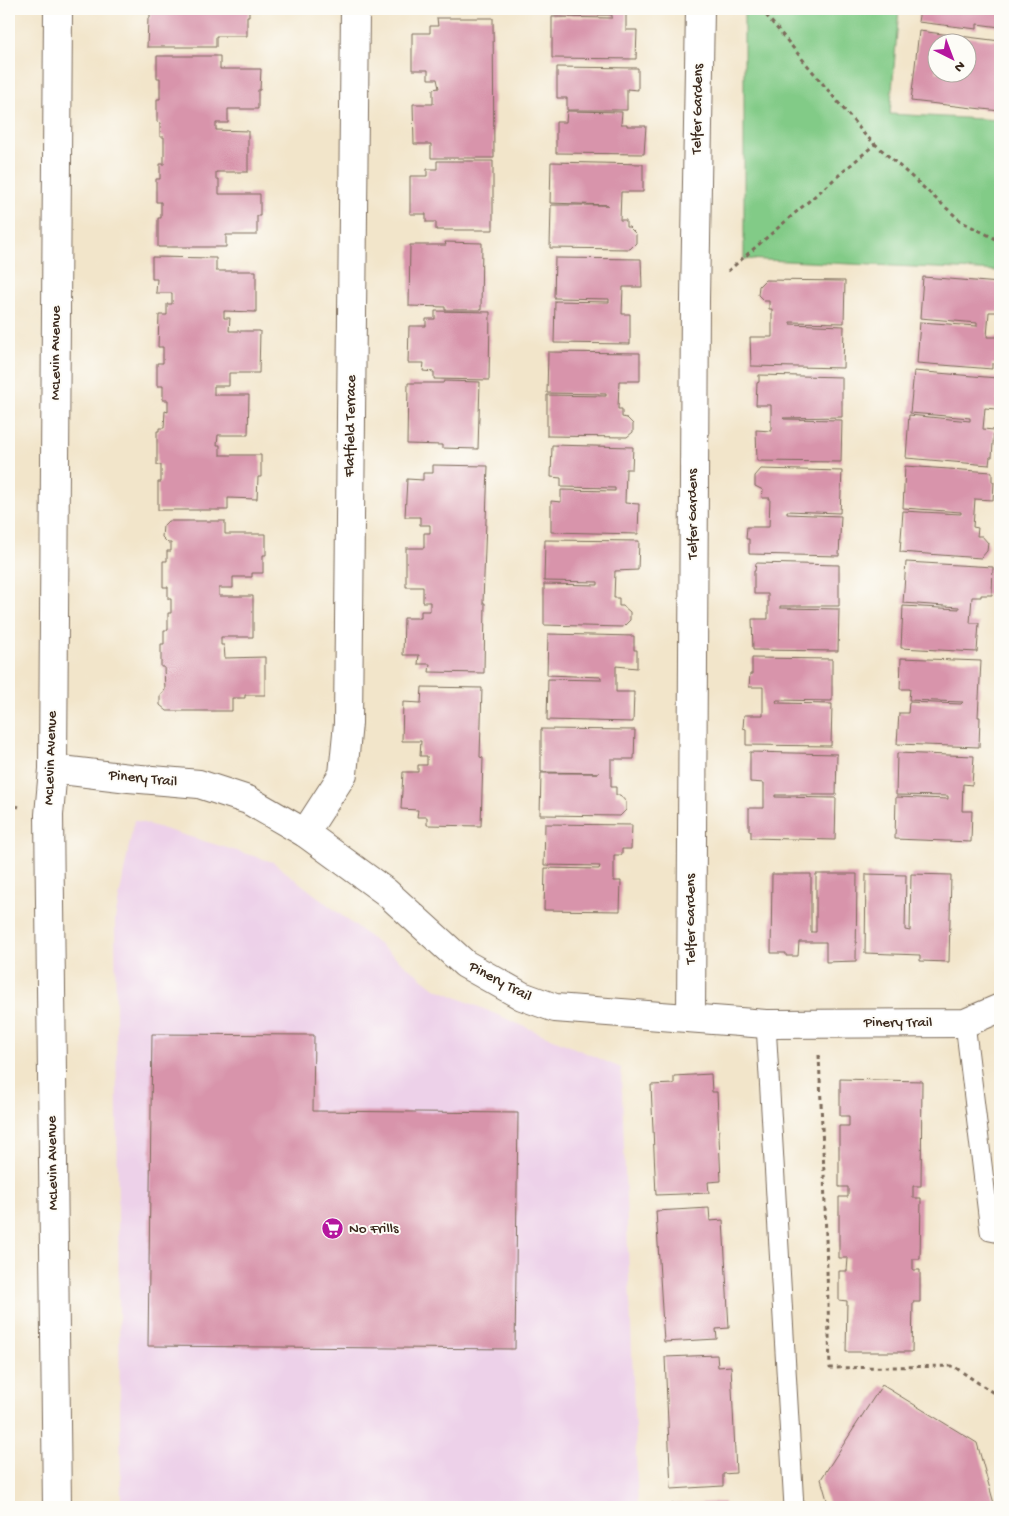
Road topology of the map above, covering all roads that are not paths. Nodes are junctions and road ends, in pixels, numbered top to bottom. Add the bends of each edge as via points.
1 (58, 9) edge
2 (354, 9) edge
3 (700, 9) edge
4 (53, 768) junction
5 (305, 832) junction
6 (1000, 1008) edge
7 (691, 1018) junction
8 (965, 1022) junction
9 (766, 1024) junction
10 (1000, 1233) edge
11 (57, 1507) edge
12 (794, 1507) edge

1 - 4 street, McLevin Avenue
2 - 5 street, Flatfield Terrace via 348,723 343,774
3 - 7 street, Telfer Gardens
4 - 5 street, Pinery Trail via 199,784 248,800
4 - 11 street, McLevin Avenue via 49,815
5 - 7 street, Pinery Trail via 386,892 465,964 522,996 555,1008
6 - 8 street, Pinery Trail
7 - 9 street, Pinery Trail
8 - 9 street, Pinery Trail
8 - 10 lane via 990,1231
9 - 12 lane

